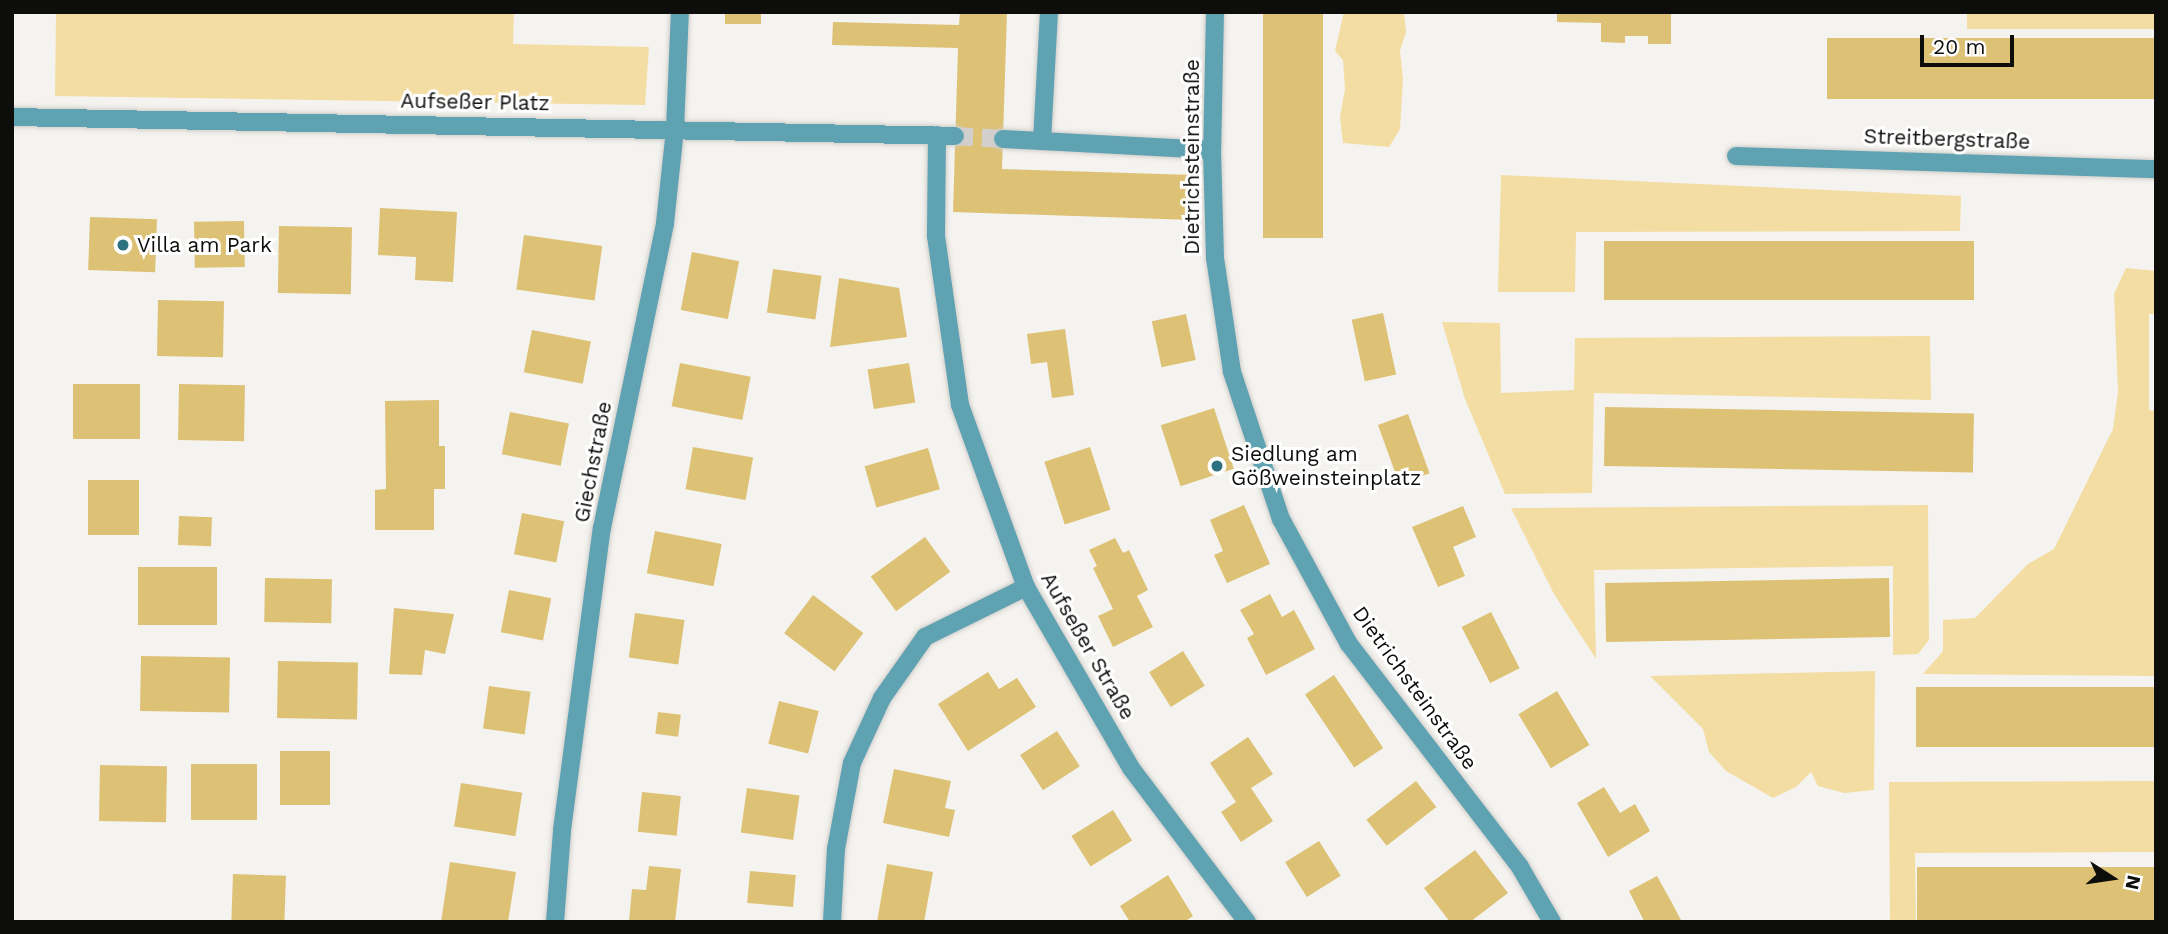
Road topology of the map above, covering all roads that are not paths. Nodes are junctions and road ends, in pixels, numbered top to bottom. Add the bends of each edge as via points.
1 (680, 12) edge
2 (1049, 12) edge
3 (1215, 12) edge
4 (12, 117) edge
5 (675, 129) junction
6 (1003, 139) tunnel mouth
7 (1042, 141) junction
8 (1212, 150) junction
9 (1736, 156) dead end
10 (2156, 169) edge
11 (936, 236) joint
12 (1026, 587) junction
13 (555, 922) edge
14 (832, 922) edge
15 (1247, 922) edge
16 (1552, 922) edge

1 - 5 street, Giechstraße
2 - 7 street
3 - 8 street, Dietrichsteinstraße
4 - 5 street, Aufseßer Platz
5 - 11 street, Aufseßer Platz via 946,135
5 - 13 street, Giechstraße via 664,223 602,528 562,830
6 - 7 street
7 - 8 street
8 - 16 street, Dietrichsteinstraße via 1214,258 1233,372 1281,519 1349,644 1520,867
9 - 10 street, Streitbergstraße
11 - 12 street, Aufseßer Straße via 960,405
12 - 14 street via 925,637 882,698 852,763 836,849
12 - 15 street, Aufseßer Straße via 1131,768

